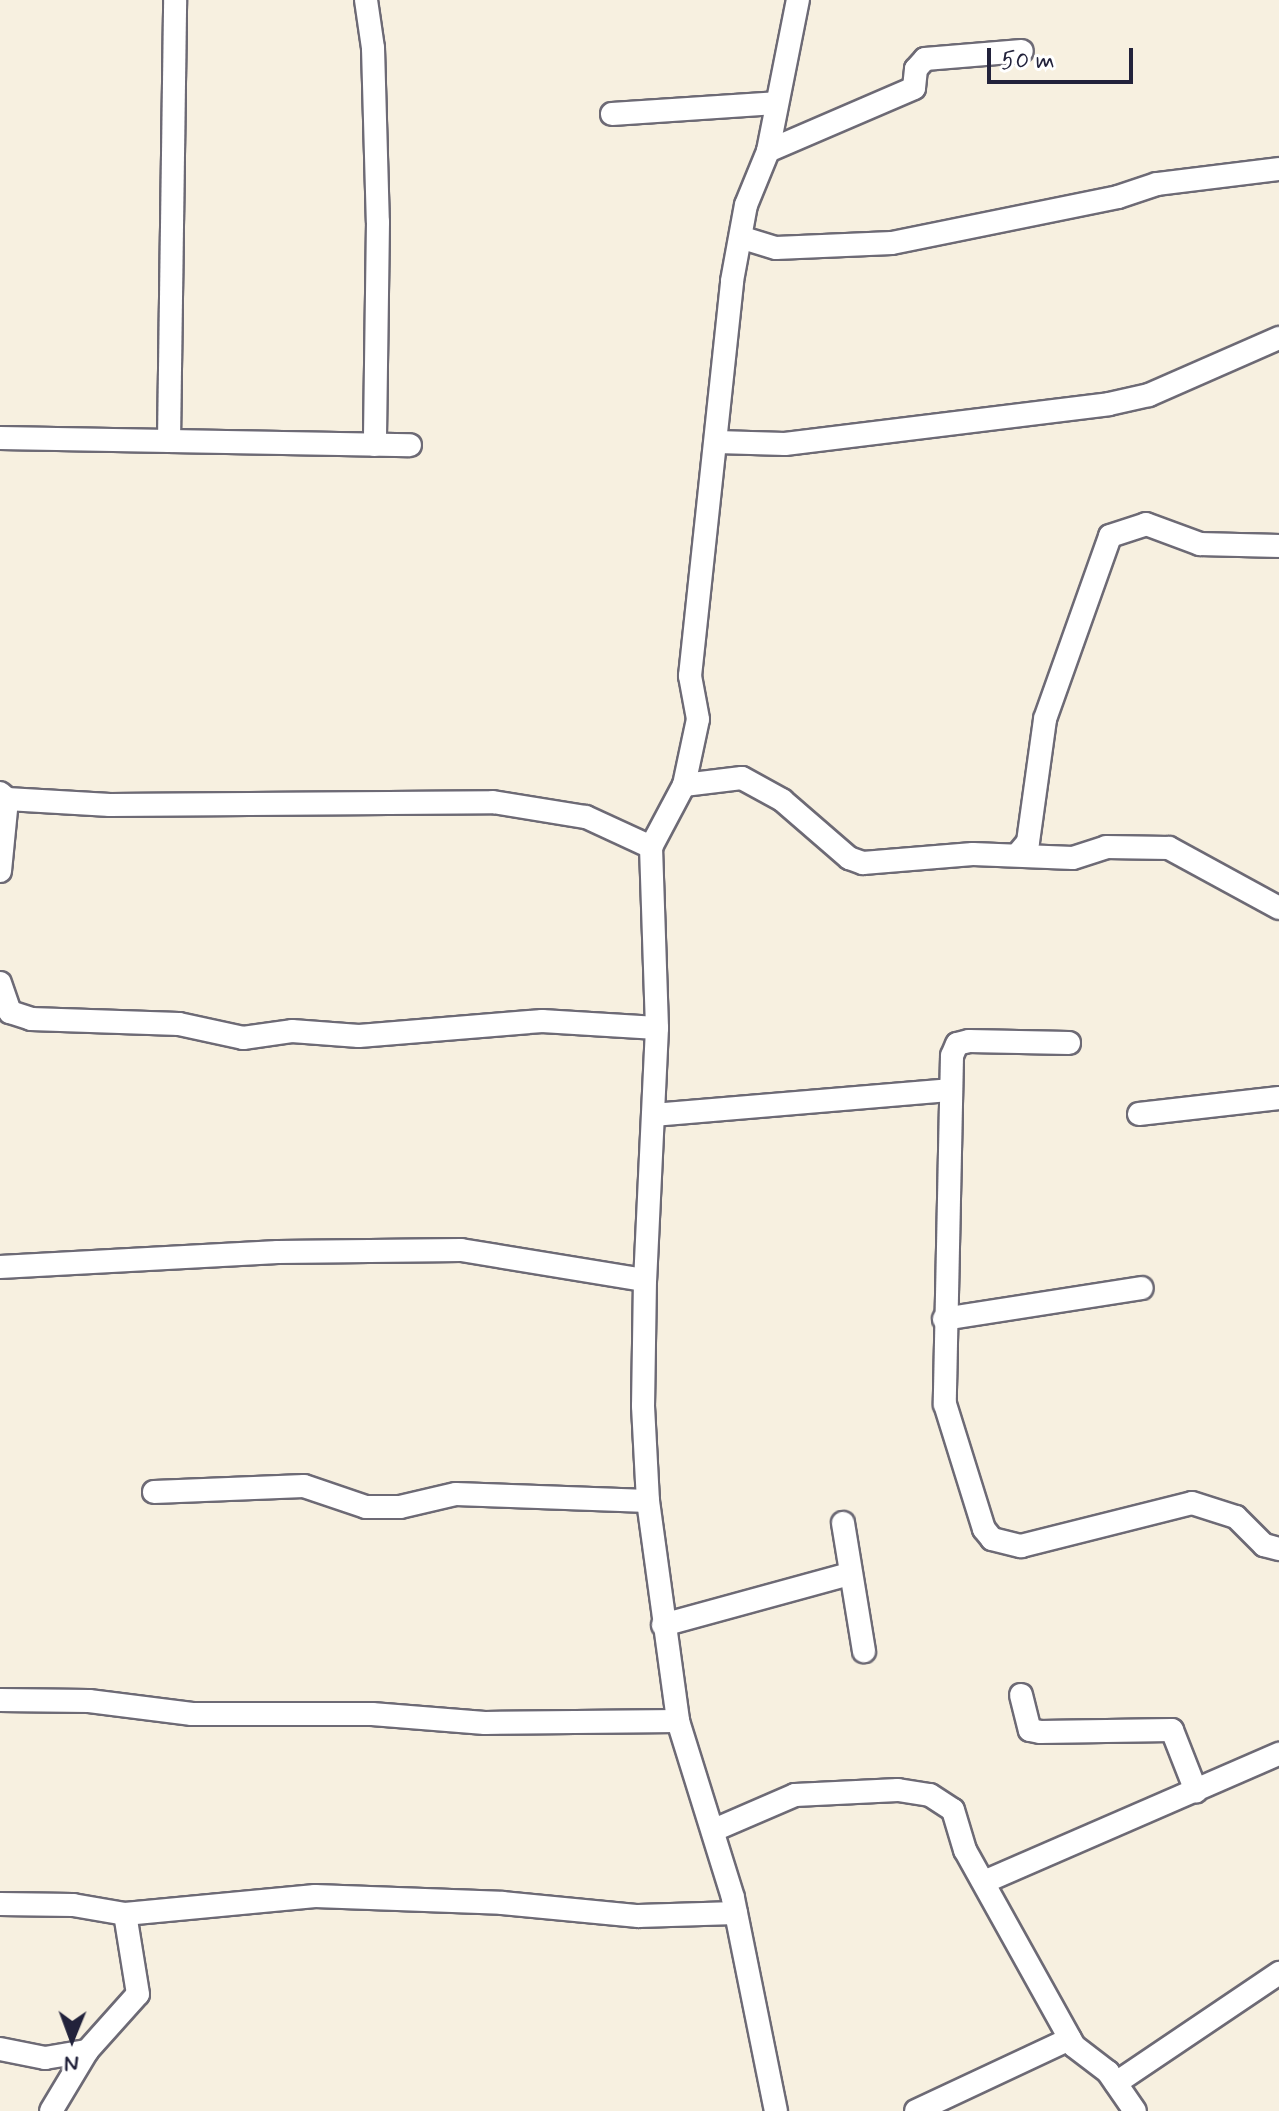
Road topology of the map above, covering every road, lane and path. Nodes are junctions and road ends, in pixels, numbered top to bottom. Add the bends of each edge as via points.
1 (175, 0) edge
2 (366, 0) edge
3 (798, 0) edge
4 (1022, 51) dead end
5 (776, 103) junction
6 (612, 114) dead end
7 (768, 151) junction
8 (1279, 169) edge
9 (743, 238) junction
10 (1279, 338) edge
11 (0, 438) edge
12 (169, 441) junction
13 (717, 442) junction
14 (375, 445) junction
15 (410, 445) dead end
16 (1279, 546) edge
17 (684, 785) junction
18 (4, 796) edge
19 (651, 847) junction
20 (1017, 855) junction
21 (0, 871) edge
22 (1279, 908) edge
23 (0, 983) edge
24 (657, 1028) junction
25 (1069, 1043) dead end
26 (949, 1090) junction
27 (1279, 1098) edge
28 (1139, 1114) dead end
29 (653, 1115) junction
30 (0, 1267) edge
31 (645, 1280) junction
32 (1142, 1288) dead end
33 (944, 1319) junction
34 (154, 1492) dead end
35 (648, 1501) junction
36 (843, 1523) dead end
37 (1279, 1549) edge
38 (849, 1574) junction
39 (663, 1625) junction
40 (864, 1651) dead end
41 (1021, 1695) dead end
42 (0, 1700) edge
43 (678, 1721) junction
44 (1279, 1754) edge
45 (1196, 1791) junction
46 (714, 1830) junction
47 (984, 1882) junction
48 (0, 1904) edge
49 (736, 1913) junction
50 (125, 1914) junction
51 (1279, 1973) edge
52 (1070, 2039) junction
53 (0, 2049) edge
54 (87, 2051) junction
55 (1116, 2083) junction
56 (51, 2111) edge
57 (776, 2111) edge
58 (916, 2111) edge
59 (1135, 2111) edge

1 - 12 street
2 - 14 street via 373,48 378,222
3 - 5 street
4 - 7 street via 925,59 916,69 914,88
5 - 6 street
5 - 7 street
7 - 9 street via 746,205
8 - 9 street via 1157,184 892,243 776,248
9 - 13 street via 732,281
10 - 13 street via 1149,395 1109,404 785,444
11 - 12 street
12 - 14 street
13 - 17 street via 690,676 698,719
14 - 15 street
16 - 20 street via 1200,544 1146,524 1110,536 1045,719 1028,842
17 - 19 street
17 - 20 street via 742,778 782,800 849,858 863,863
18 - 19 street via 110,805 493,802 586,817
18 - 21 street
19 - 24 street
20 - 22 street via 1073,858 1106,847 1169,848
23 - 24 street via 10,1012 31,1019 179,1024 243,1038 292,1031 359,1036 542,1021
24 - 29 street
25 - 26 street via 957,1044
26 - 29 street
26 - 33 street
27 - 28 street
29 - 31 street
30 - 31 street via 278,1252 461,1250
31 - 35 street
32 - 33 street
33 - 37 street via 945,1404 984,1529 992,1539 1021,1546 1192,1503 1236,1517 1264,1545
34 - 35 street via 304,1486 366,1507 400,1507 456,1494
35 - 39 street
36 - 38 street
38 - 39 street
38 - 40 street
39 - 43 street
41 - 45 street via 1030,1730 1172,1730
42 - 43 street via 89,1701 192,1714 372,1714 485,1723
43 - 46 street
44 - 45 street
45 - 47 street
46 - 47 street via 795,1795 898,1790 930,1795 953,1810 965,1850
46 - 49 street
47 - 52 street
48 - 50 street via 73,1905
49 - 50 street via 638,1916 502,1903 315,1896
49 - 57 street
50 - 54 street via 138,1994
51 - 55 street
52 - 55 street
52 - 58 street
53 - 54 street via 45,2058
54 - 56 street
55 - 59 street

